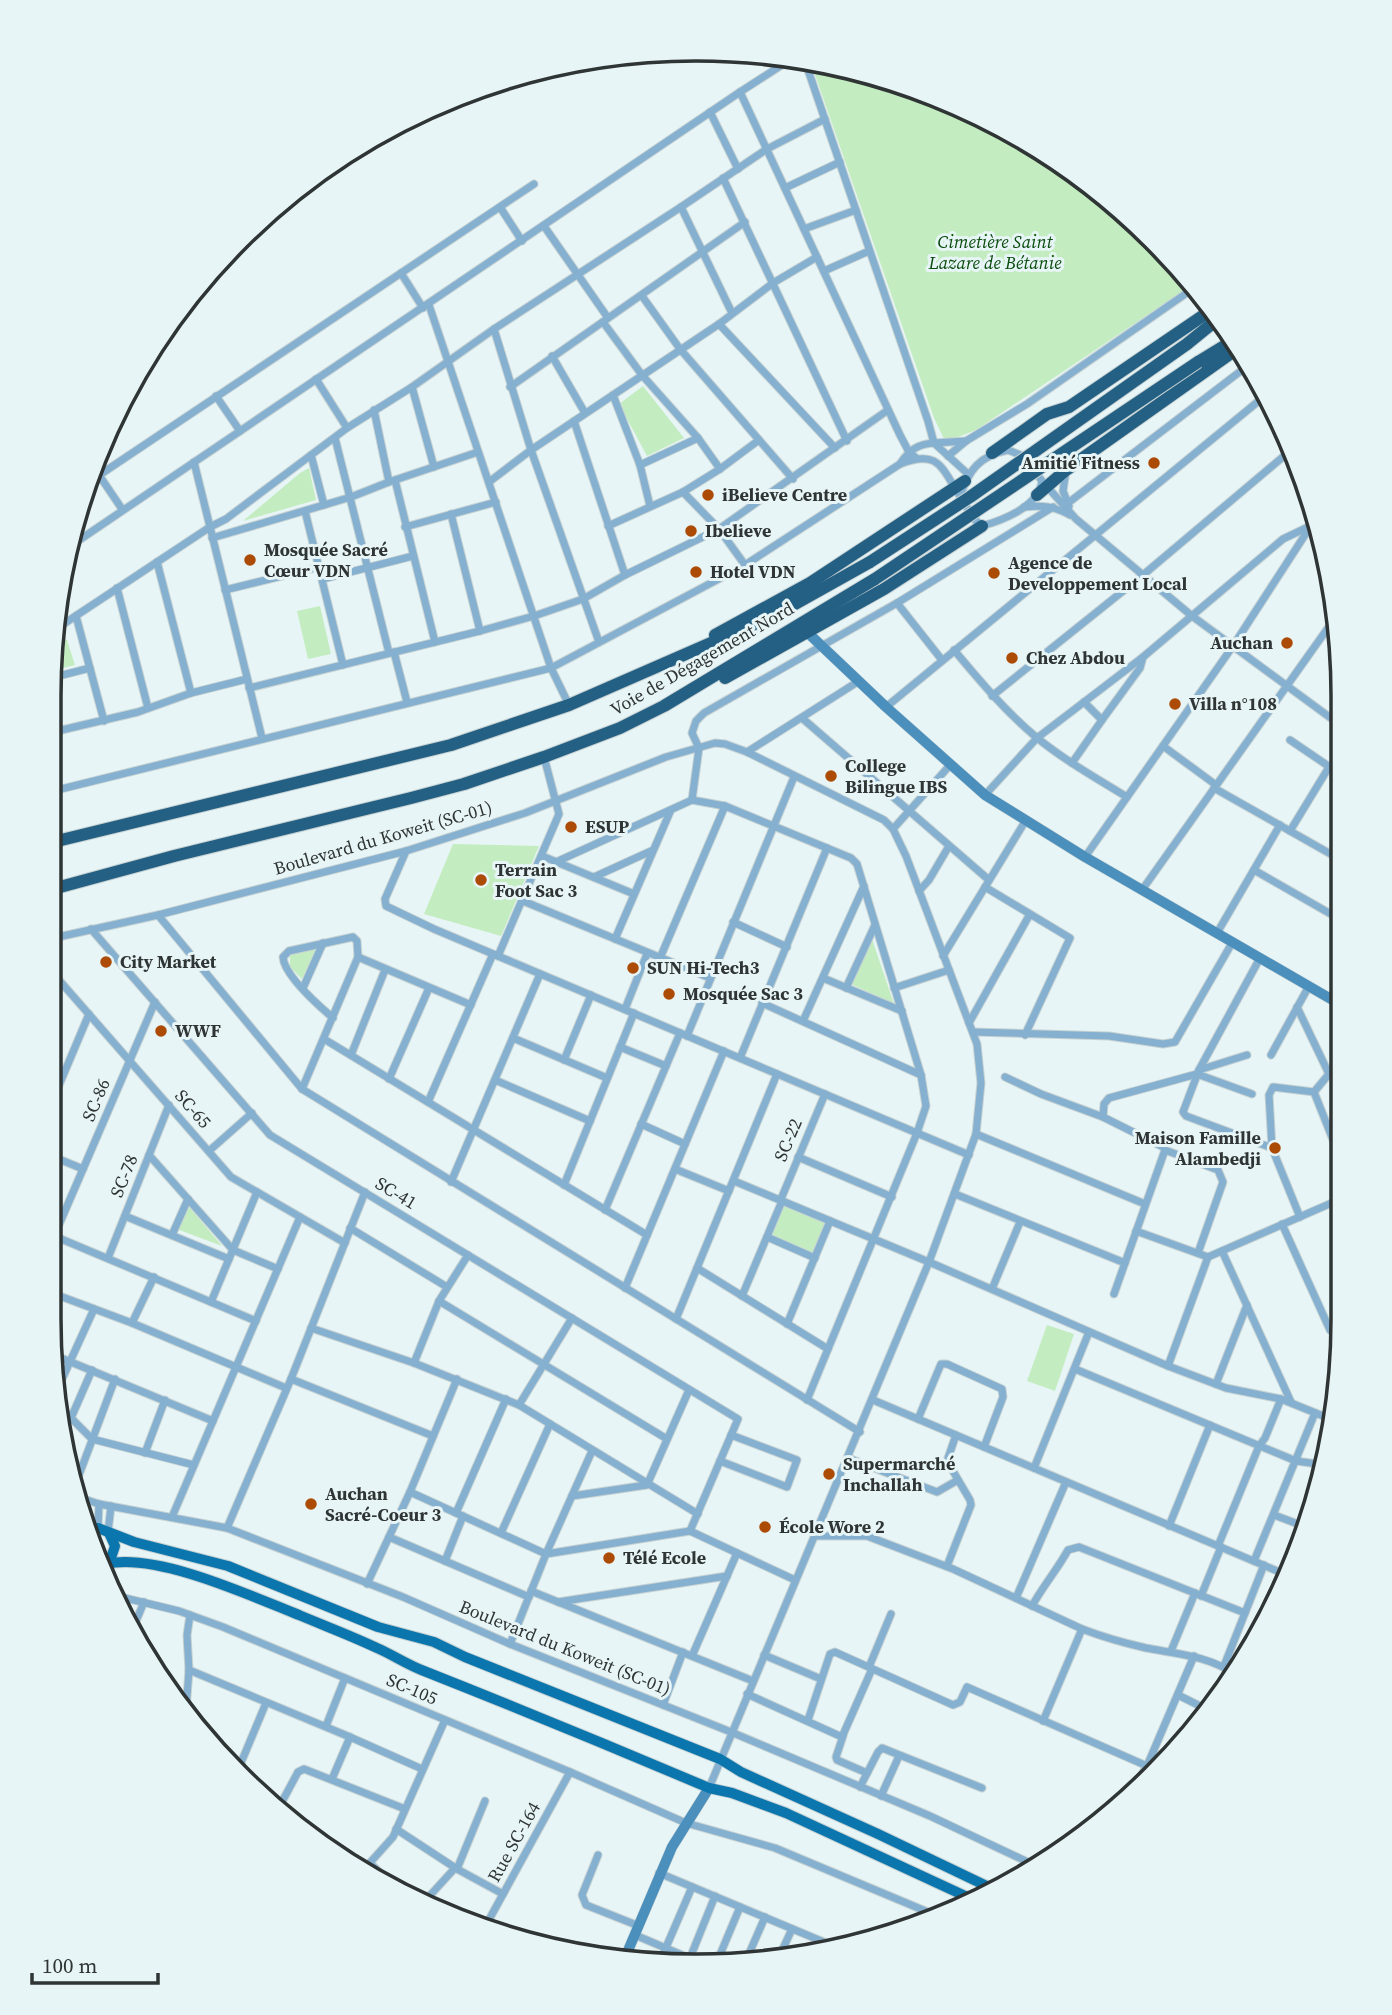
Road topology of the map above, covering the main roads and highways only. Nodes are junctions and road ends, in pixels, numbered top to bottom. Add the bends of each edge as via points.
1 (1204, 315) edge
2 (1211, 325) edge
3 (1225, 345) edge
4 (1230, 354) edge
5 (992, 453) road end
6 (962, 485) road end
7 (1042, 488) road end
8 (982, 526) road end
9 (683, 654) junction
10 (664, 706) junction
11 (61, 840) edge
12 (61, 887) edge
13 (99, 1529) edge
14 (109, 1560) edge
15 (111, 1563) edge
16 (984, 1885) edge
17 (962, 1895) edge

1 - 5 highway
2 - 9 highway, Voie de Dégagement Nord, bridge via 870,562 777,614
3 - 10 highway, Voie de Dégagement Nord, bridge via 876,579
4 - 7 highway
6 - 9 highway via 810,583
8 - 10 highway via 808,633
9 - 11 highway, Voie de Dégagement Nord via 569,705 451,745
10 - 12 highway, Voie de Dégagement Nord via 620,728 464,784
13 - 14 main road via 116,1546
13 - 16 main road via 228,1566 378,1627 434,1642 720,1759
15 - 17 main road via 146,1564 208,1579 709,1788 786,1813

